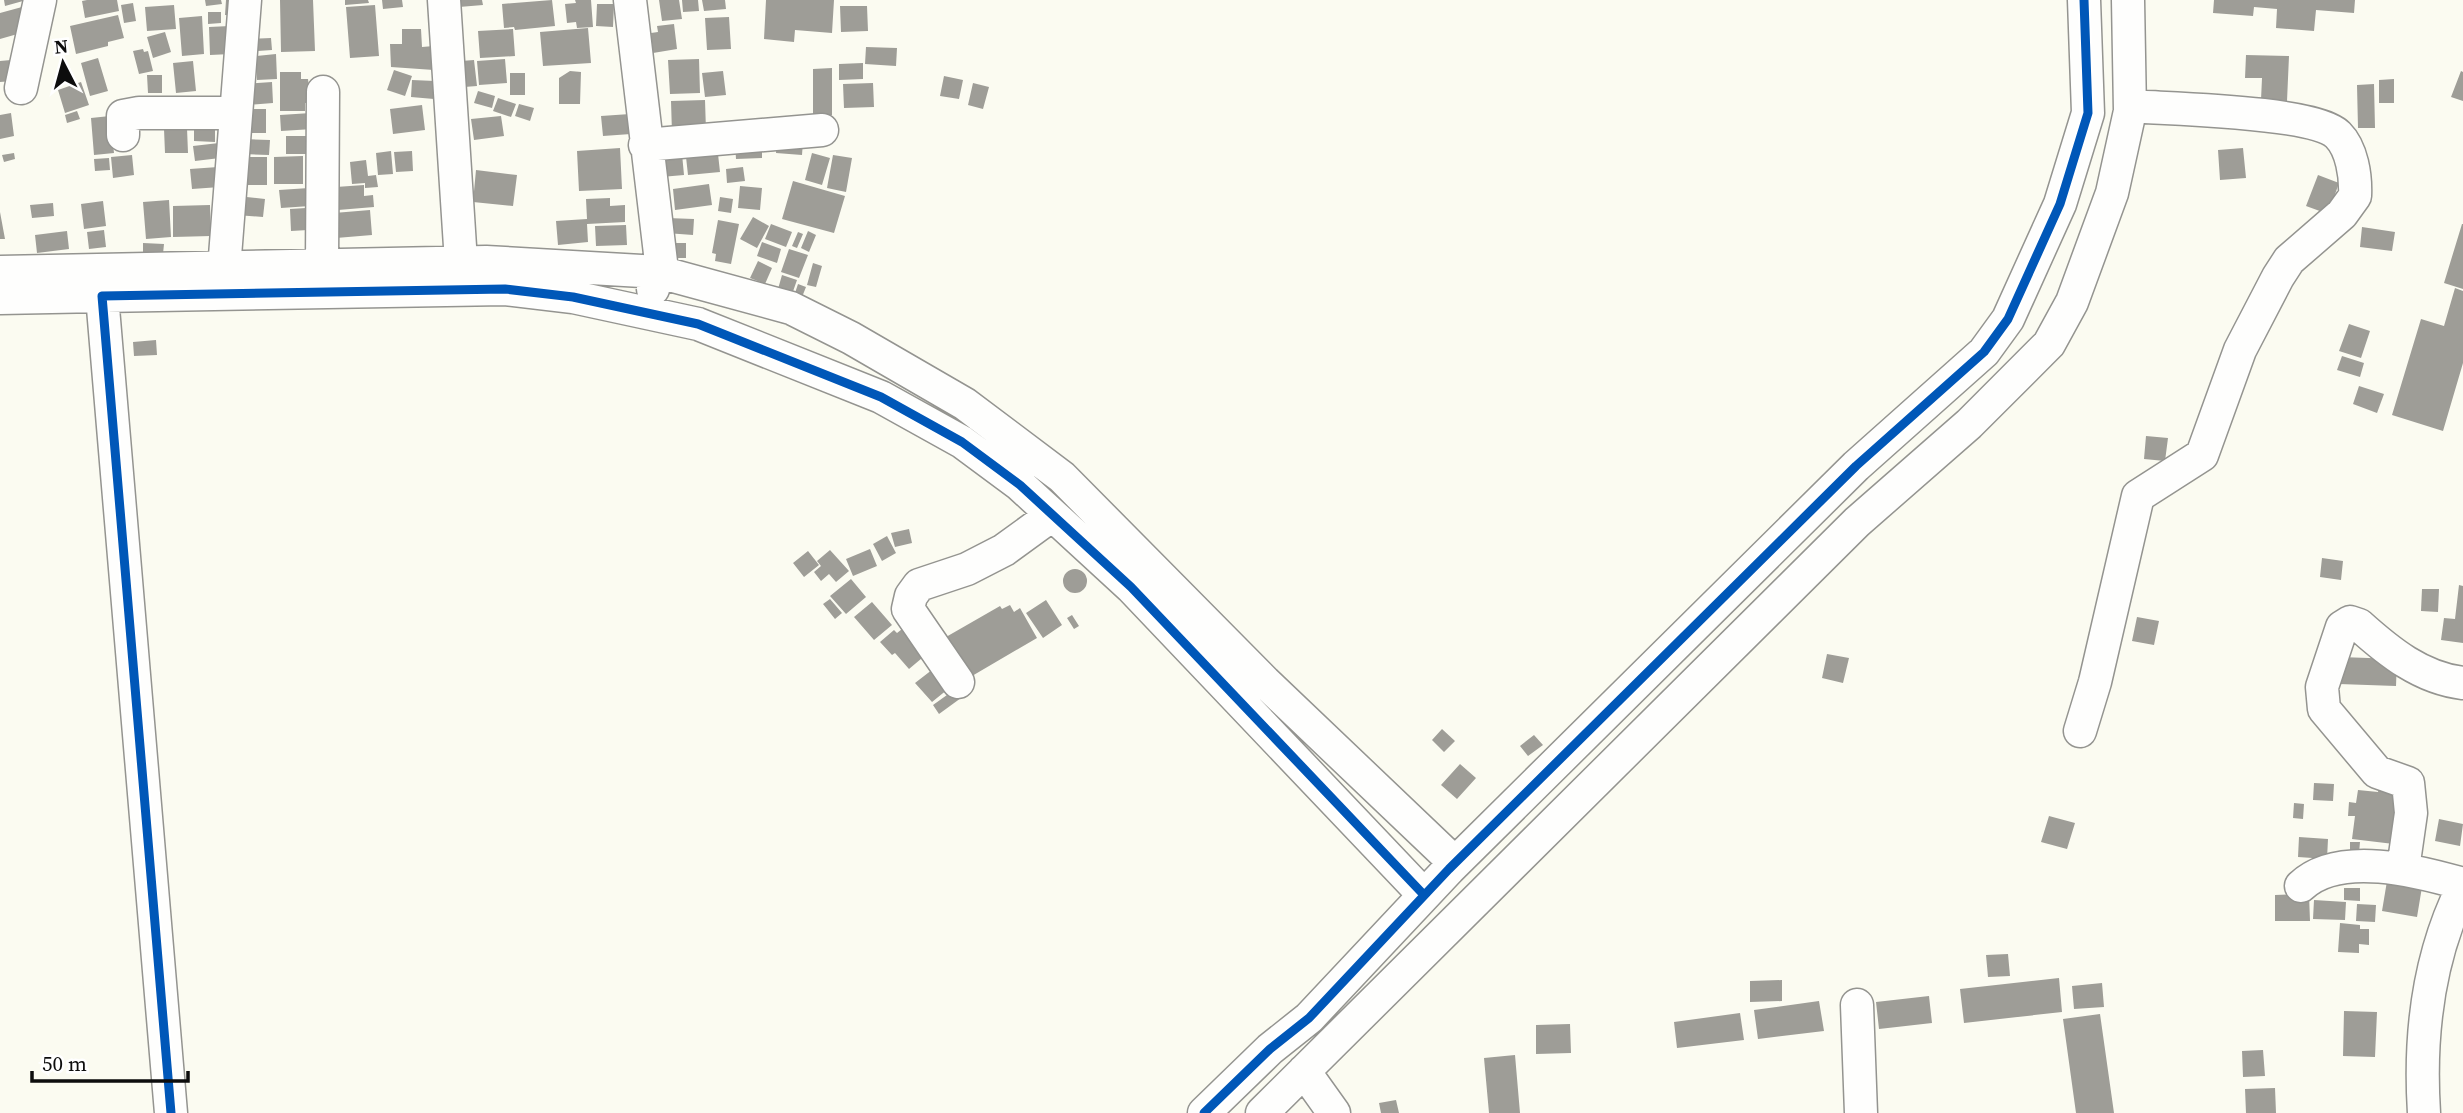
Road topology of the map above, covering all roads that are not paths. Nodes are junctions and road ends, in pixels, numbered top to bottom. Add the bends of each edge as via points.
1 (40, 0) edge
2 (245, 0) edge
3 (444, 0) edge
4 (630, 0) edge
5 (2084, 0) edge
6 (2128, 0) edge
7 (21, 88) dead end
8 (323, 92) dead end
9 (2130, 106) junction
10 (236, 113) junction
11 (822, 130) dead end
12 (123, 135) dead end
13 (645, 145) junction
14 (461, 262) junction
15 (322, 266) junction
16 (224, 269) junction
17 (0, 272) edge
18 (101, 284) junction
19 (654, 293) junction
20 (0, 299) edge
21 (1052, 515) junction
22 (958, 682) dead end
23 (2463, 683) edge
24 (2080, 732) dead end
25 (2403, 869) junction
26 (1439, 879) junction
27 (2463, 885) edge
28 (2301, 886) dead end
29 (1857, 1004) dead end
30 (1304, 1071) junction
31 (172, 1113) edge
32 (1204, 1113) edge
33 (1262, 1113) edge
34 (1334, 1113) edge
35 (1861, 1113) edge
36 (2424, 1113) edge

1 - 7 street
2 - 10 street
3 - 14 street
4 - 13 street
5 - 26 street via 2088,113 2060,204 2008,319 1984,352 1856,466
6 - 9 street
8 - 15 street
9 - 24 street via 2280,117 2336,132 2347,146 2355,196 2342,214 2289,260 2278,277 2240,349 2202,455 2138,496
9 - 30 street via 2112,193 2072,302 2049,344 1969,424 1857,522
10 - 12 street via 123,116
10 - 16 street
11 - 13 street
13 - 19 street via 661,262
14 - 15 street
14 - 19 street
15 - 16 street
16 - 18 street
17 - 18 street
18 - 19 street via 505,289 573,297
18 - 20 street
18 - 31 street
19 - 21 street via 698,324 881,397 962,442
19 - 26 street via 791,308 982,416 1062,477 1265,682
21 - 22 street via 1004,550 919,585 911,596 908,609
21 - 26 street
23 - 25 street via 2404,662 2359,625 2350,622 2342,627 2322,687 2322,702 2368,764 2408,783 2412,813
25 - 27 street
25 - 28 street via 2332,868
26 - 32 street via 1309,1018
27 - 36 street via 2443,935 2427,1000
29 - 35 street
30 - 33 street
30 - 34 street

